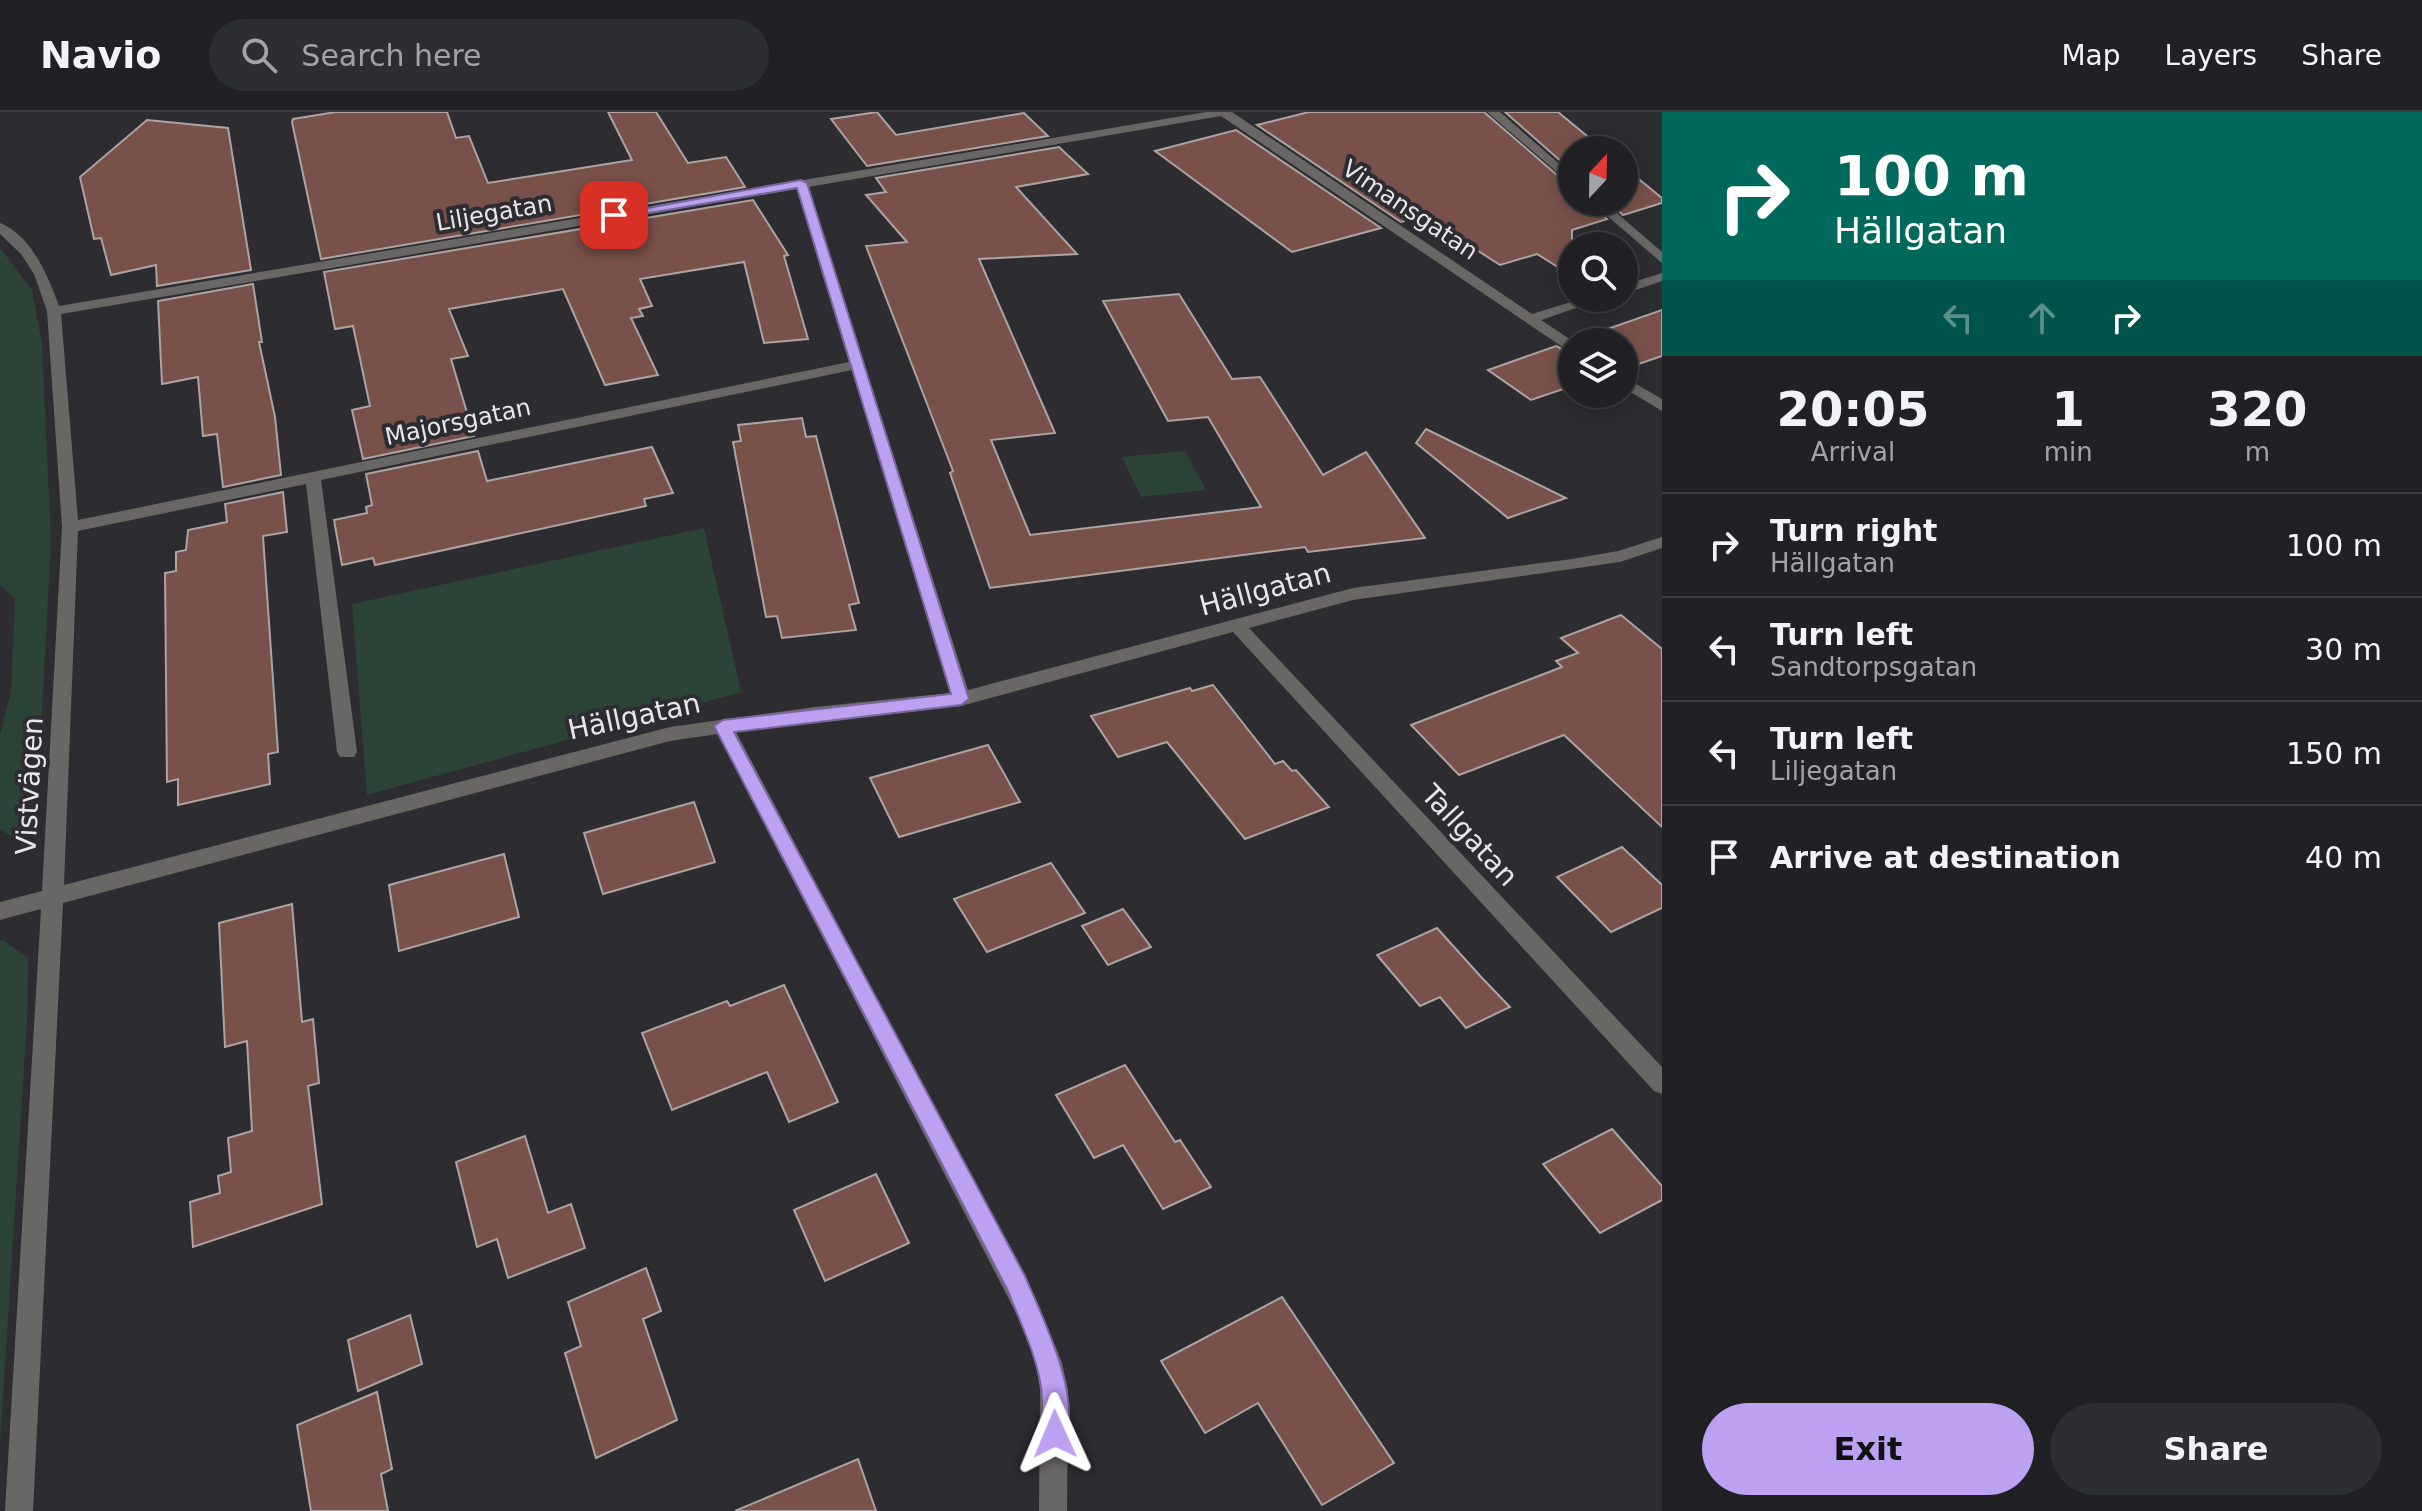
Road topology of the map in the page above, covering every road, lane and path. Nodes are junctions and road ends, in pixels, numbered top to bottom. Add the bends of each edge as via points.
1 (1224, 112) edge
2 (1493, 112) edge
3 (1558, 169) edge
4 (801, 183) junction
5 (1613, 216) edge
6 (0, 227) edge
7 (1662, 259) edge
8 (1662, 277) edge
9 (1638, 285) edge
10 (1558, 310) edge
11 (54, 311) junction
12 (1530, 319) junction
13 (1558, 338) edge
14 (857, 365) junction
15 (1638, 390) edge
16 (1662, 406) edge
17 (313, 477) junction
18 (70, 527) junction
19 (1662, 542) edge
20 (1237, 626) junction
21 (961, 699) junction
22 (723, 726) junction
23 (347, 752) dead end
24 (51, 897) junction
25 (0, 911) edge
26 (1662, 1083) edge
27 (19, 1511) edge
28 (1053, 1511) edge

1 - 4 street, Liljegatan
1 - 12 street, Vimansgatan
2 - 3 street
4 - 11 street, Liljegatan
4 - 14 street
5 - 7 street
6 - 11 street, Vistvägen via 41,274
8 - 9 street
10 - 12 street
11 - 18 street, Vistvägen
12 - 13 street, Vimansgatan
14 - 17 street, Majorsgatan
14 - 21 street
15 - 16 street
17 - 18 street, Majorsgatan
17 - 23 street
18 - 24 street, Vistvägen
19 - 20 street, Hällgatan via 1572,565 1353,594
20 - 21 street, Hällgatan
20 - 26 street, Tallgatan
21 - 22 street, Hällgatan
22 - 24 street, Hällgatan via 593,752
22 - 28 street via 1028,1310 1054,1390
24 - 25 street, Hällgatan
24 - 27 street, Vistvägen

